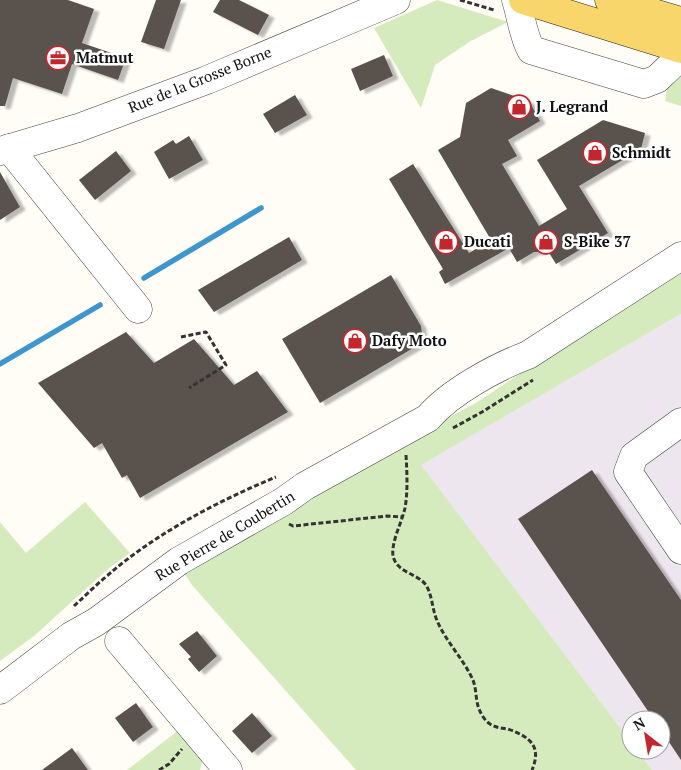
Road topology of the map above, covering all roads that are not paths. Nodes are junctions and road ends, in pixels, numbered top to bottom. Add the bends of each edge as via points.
1 (396, 0) edge
2 (609, 0) edge
3 (514, 4) edge
4 (681, 21) edge
5 (681, 49) edge
6 (681, 56) edge
7 (4, 150) edge
8 (681, 256) edge
9 (138, 309) dead end
10 (681, 422) edge
11 (681, 550) edge
12 (119, 641) dead end
13 (0, 690) edge
14 (220, 767) edge

1 - 7 street, Rue de la Grosse Borne via 207,80 78,128
2 - 4 main road
3 - 5 main road
3 - 6 street via 522,18 531,50 644,84 657,79
7 - 9 street
8 - 13 street, Rue Pierre de Coubertin via 528,355 477,380 437,407 428,418 304,486 226,514 166,548 114,589 71,636
10 - 11 street via 634,456 628,472
12 - 14 street via 196,732

